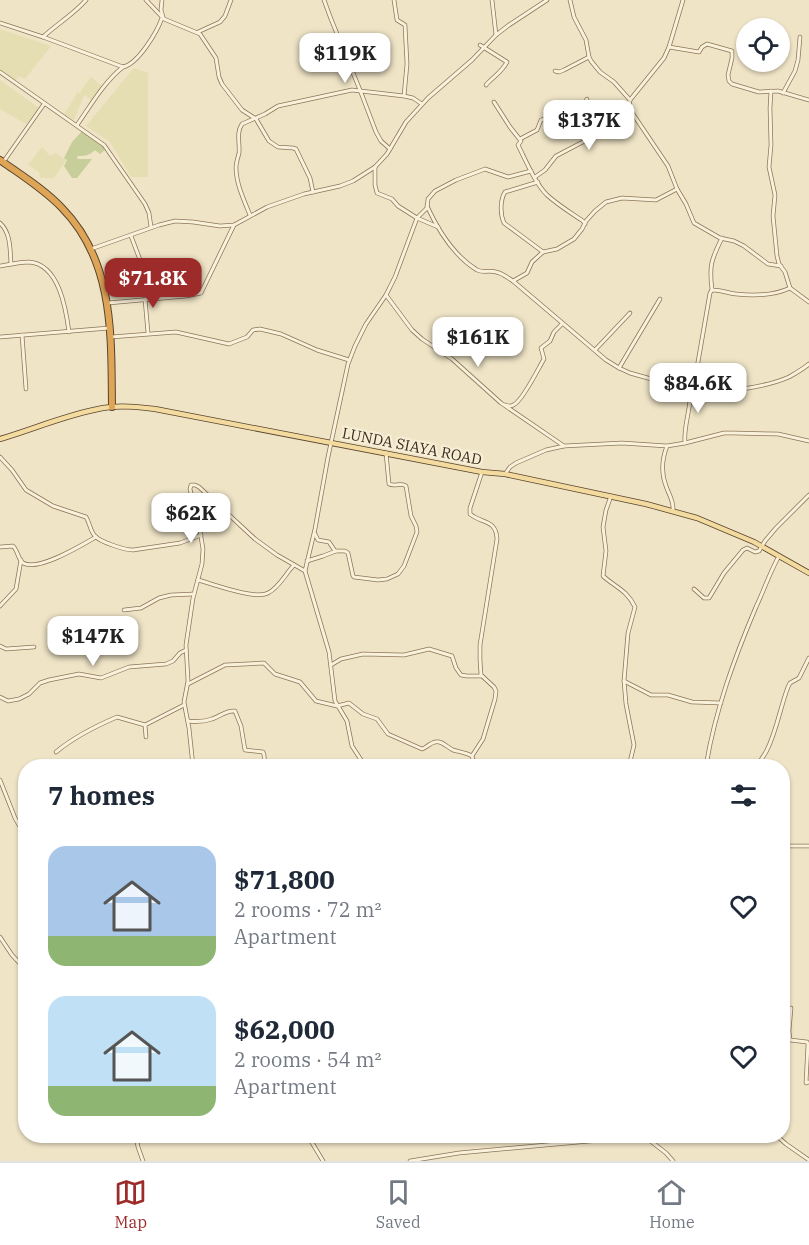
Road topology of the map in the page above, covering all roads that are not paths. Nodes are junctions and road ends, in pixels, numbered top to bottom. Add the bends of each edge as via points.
1 (86, 0) edge
2 (146, 0) edge
3 (162, 0) edge
4 (231, 0) edge
5 (324, 0) edge
6 (394, 0) edge
7 (492, 0) edge
8 (547, 0) edge
9 (570, 0) edge
10 (683, 0) edge
11 (163, 18) junction
12 (0, 23) edge
13 (198, 32) junction
14 (496, 35) junction
15 (43, 37) junction
16 (800, 37) dead end
17 (480, 45) dead end
18 (669, 47) junction
19 (484, 48) junction
20 (589, 57) junction
21 (123, 67) junction
22 (555, 71) dead end
23 (0, 72) edge
24 (486, 85) dead end
25 (360, 90) junction
26 (771, 91) junction
27 (783, 93) junction
28 (404, 96) junction
29 (587, 99) dead end
30 (630, 100) junction
31 (809, 100) edge
32 (494, 102) dead end
33 (44, 104) junction
34 (422, 104) junction
35 (629, 107) junction
36 (256, 119) junction
37 (76, 125) junction
38 (520, 139) junction
39 (390, 149) junction
40 (2, 161) edge
41 (375, 167) junction
42 (531, 171) junction
43 (535, 177) junction
44 (538, 182) junction
45 (677, 189) junction
46 (313, 192) junction
47 (427, 206) junction
48 (250, 216) junction
49 (417, 218) junction
50 (0, 223) edge
51 (585, 224) junction
52 (234, 225) junction
53 (438, 227) junction
54 (151, 228) junction
55 (131, 236) junction
56 (722, 238) junction
57 (91, 249) junction
58 (543, 252) junction
59 (11, 264) junction
60 (0, 266) edge
61 (781, 266) junction
62 (513, 281) junction
63 (790, 288) junction
64 (712, 290) junction
65 (386, 295) junction
66 (145, 299) junction
67 (150, 299) junction
68 (660, 299) dead end
69 (809, 302) edge
70 (107, 303) junction
71 (630, 313) dead end
72 (562, 323) junction
73 (109, 328) junction
74 (69, 332) junction
75 (148, 333) junction
76 (22, 335) junction
77 (0, 337) edge
78 (110, 337) junction
79 (595, 350) junction
80 (349, 360) junction
81 (809, 364) edge
82 (619, 368) junction
83 (690, 386) junction
84 (695, 386) junction
85 (26, 389) dead end
86 (501, 403) junction
87 (112, 407) junction
88 (0, 439) edge
89 (809, 441) edge
90 (331, 443) junction
91 (684, 443) junction
92 (564, 446) junction
93 (667, 446) junction
94 (386, 453) junction
95 (0, 457) edge
96 (482, 472) junction
97 (505, 474) junction
98 (809, 495) edge
99 (611, 496) junction
100 (673, 511) junction
101 (315, 532) junction
102 (201, 535) junction
103 (96, 537) junction
104 (762, 546) junction
105 (0, 547) edge
106 (336, 551) junction
107 (779, 556) junction
108 (21, 560) junction
109 (307, 561) junction
110 (294, 565) junction
111 (305, 571) junction
112 (809, 573) edge
113 (198, 580) junction
114 (694, 588) dead end
115 (194, 594) junction
116 (0, 606) edge
117 (124, 610) dead end
118 (0, 646) edge
119 (34, 647) dead end
120 (186, 650) junction
121 (809, 658) edge
122 (331, 665) junction
123 (482, 676) junction
124 (624, 681) junction
125 (188, 684) junction
126 (0, 697) edge
127 (721, 703) junction
128 (184, 705) junction
129 (337, 706) junction
130 (188, 721) junction
131 (145, 725) junction
132 (146, 737) dead end
133 (56, 752) dead end
134 (472, 756) junction
135 (192, 759) edge
136 (265, 759) edge
137 (360, 759) edge
138 (473, 759) edge
139 (631, 759) edge
140 (707, 759) edge
141 (761, 759) edge
142 (0, 780) edge
143 (18, 822) edge
144 (790, 846) edge
145 (809, 846) edge
146 (0, 937) edge
147 (18, 961) edge
148 (791, 1008) dead end
149 (790, 1019) edge
150 (790, 1040) edge
151 (809, 1082) edge
152 (137, 1143) edge
153 (312, 1143) edge
154 (563, 1143) edge
155 (654, 1143) edge
156 (785, 1143) edge
157 (809, 1160) edge
158 (143, 1161) edge
159 (323, 1161) edge
160 (410, 1161) edge
161 (673, 1161) edge

1 - 15 street
2 - 11 street
3 - 11 street
4 - 13 street via 220,21
5 - 25 street
6 - 28 street via 397,20 405,25
7 - 14 street
8 - 14 street
9 - 20 street
10 - 18 street
11 - 13 street
11 - 21 street via 131,64
12 - 15 street
13 - 36 street via 216,58 219,77 227,91 242,110
14 - 19 street
15 - 21 street
16 - 27 street via 795,71
17 - 19 street
18 - 26 street via 699,52 707,44 730,50 730,82 759,92
18 - 30 street
19 - 24 street via 507,62
19 - 34 street
20 - 22 street
20 - 30 street
21 - 37 street
23 - 33 street
25 - 28 street
25 - 36 street via 288,103
25 - 39 street via 378,137
26 - 27 street
26 - 61 street via 769,173 775,195 776,251
27 - 31 street
28 - 34 street
29 - 38 street via 567,112 541,120 537,130
30 - 35 street
32 - 38 street
33 - 37 street
33 - 40 street
34 - 39 street
35 - 43 street via 600,133 556,156
35 - 45 street via 668,166
36 - 46 street via 269,141 296,150
36 - 48 street via 240,126 236,163 237,180
37 - 54 street via 101,142 113,156 148,208
38 - 42 street
39 - 41 street
40 - 57 highway via 61,207
41 - 46 street via 340,186
41 - 49 street via 376,191
42 - 43 street
42 - 47 street via 508,177 489,170 479,171 435,190
43 - 44 street
44 - 51 street via 549,197
44 - 58 street via 505,192 502,218
45 - 51 street via 656,200 610,200
45 - 56 street via 694,223
46 - 48 street
47 - 49 street
47 - 53 street
48 - 52 street
49 - 53 street
49 - 65 street
50 - 59 street via 8,237
51 - 58 street via 574,239
52 - 54 street via 175,221
52 - 67 street via 201,293
53 - 62 street via 455,250 478,270 496,272
54 - 55 street
55 - 57 street
55 - 67 street
56 - 61 street via 749,248 768,264
56 - 64 street via 711,262
57 - 70 highway
58 - 62 street via 526,273
59 - 60 street
59 - 74 street via 35,263 48,272 61,293
61 - 63 street
62 - 72 street
63 - 64 street via 762,295
63 - 69 street
64 - 84 street
65 - 80 street via 368,320
65 - 86 street via 422,339 452,359
66 - 67 street
66 - 70 street
66 - 75 street
68 - 82 street
70 - 73 highway
71 - 79 street
72 - 79 street
72 - 86 street via 542,348 544,359 518,400 511,406
73 - 74 street
73 - 78 highway
74 - 76 street
75 - 78 street
75 - 80 street via 180,332 229,344 260,329
76 - 77 street
76 - 85 street
78 - 87 highway
79 - 82 street
80 - 90 street
81 - 84 street via 788,377 753,387 708,391
82 - 83 street via 645,378
83 - 84 street
83 - 91 street
86 - 92 street
87 - 88 main road, LUNDA SIAYA ROAD
87 - 90 main road, LUNDA SIAYA ROAD via 155,409
89 - 91 street via 785,435 734,433
90 - 94 main road, LUNDA SIAYA ROAD
90 - 101 street
91 - 93 street
92 - 93 street
92 - 97 street via 516,463
93 - 100 street via 663,471
94 - 96 main road, LUNDA SIAYA ROAD
94 - 106 street via 389,484 406,486 417,529 404,566 387,579 354,578 348,553
95 - 103 street via 26,490 53,506 86,517
96 - 97 main road, LUNDA SIAYA ROAD
96 - 123 street via 470,514 497,531 480,650
97 - 99 main road, LUNDA SIAYA ROAD
98 - 104 street
99 - 100 main road, LUNDA SIAYA ROAD
99 - 124 street via 603,527 606,554 602,574 635,607 627,639
100 - 104 main road, LUNDA SIAYA ROAD
101 - 106 street via 318,540 329,542
101 - 109 street
102 - 103 street via 180,543 133,550
102 - 110 street via 190,489 193,484 255,539
102 - 113 street via 203,556
103 - 108 street via 46,562 33,565
104 - 107 main road, LUNDA SIAYA ROAD
104 - 114 street via 757,552 743,550 709,597 704,598
105 - 108 street via 13,546
106 - 109 street
107 - 112 main road, LUNDA SIAYA ROAD
107 - 127 street via 741,642
108 - 116 street via 16,589
109 - 111 street
110 - 111 street
110 - 113 street via 274,589 263,595
111 - 122 street
113 - 115 street
115 - 117 street via 171,595 141,608
115 - 120 street
118 - 119 street
120 - 125 street
120 - 126 street via 166,664 129,666 101,678 79,674 45,680 23,698 9,701
121 - 141 street via 797,680 788,687
122 - 123 street via 361,654 404,656 429,649 452,656 460,675
122 - 129 street
123 - 134 street via 494,687 495,699 483,739
124 - 127 street via 650,697 668,695 692,702
124 - 139 street via 634,742
125 - 128 street
125 - 129 street via 225,665 262,663 278,675 300,682 314,700
127 - 140 street
128 - 130 street
128 - 131 street
129 - 134 street via 351,704 375,718 388,734 422,749 439,741
129 - 137 street
130 - 135 street
130 - 136 street via 204,721 235,711 245,750 263,752
131 - 132 street
131 - 133 street via 117,717
134 - 138 street
142 - 143 street
144 - 145 street
146 - 147 street
148 - 149 street
150 - 151 street via 808,1044 806,1083
152 - 158 street
153 - 159 street
154 - 160 street via 459,1152
155 - 161 street
156 - 157 street

